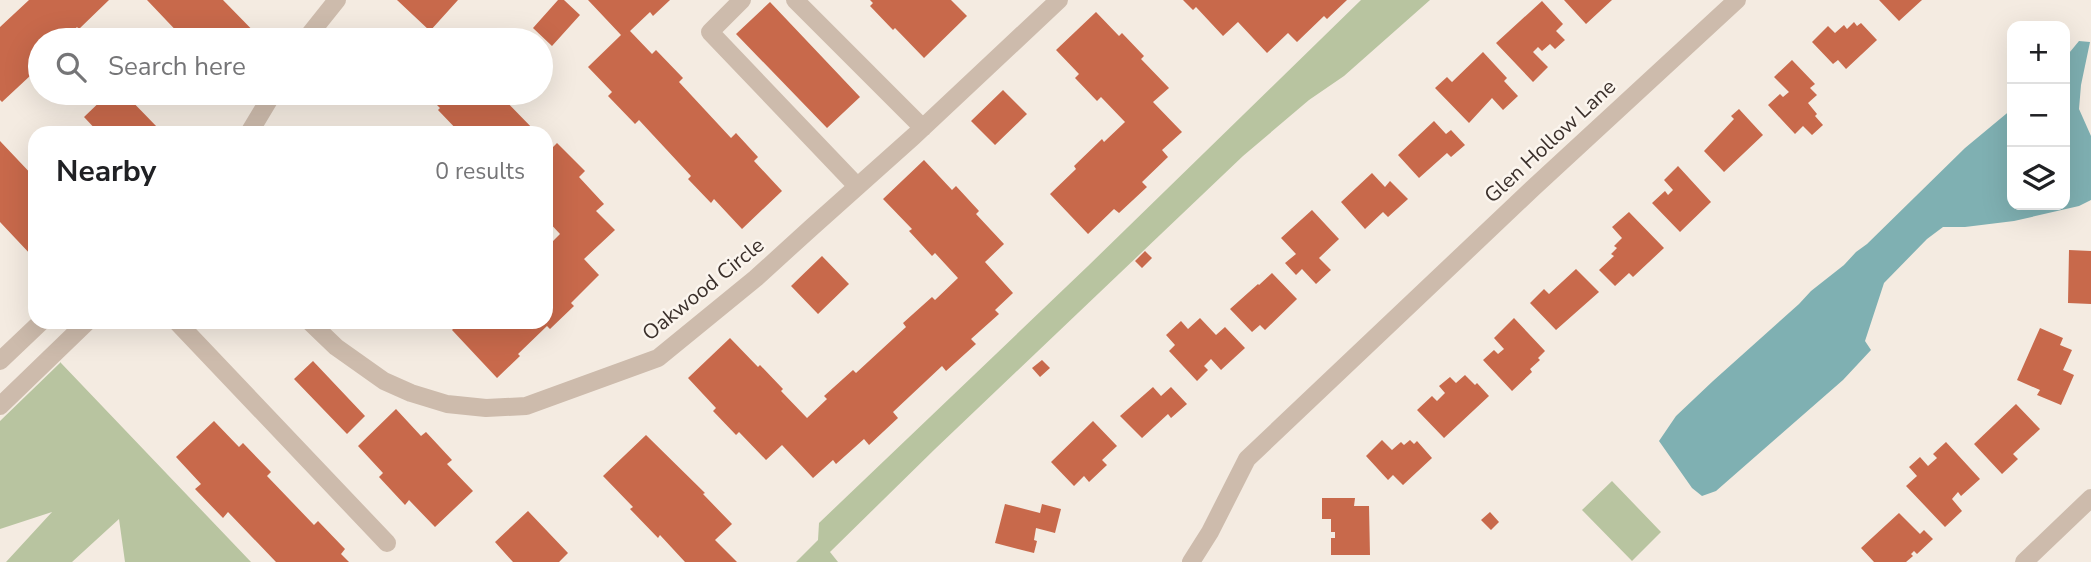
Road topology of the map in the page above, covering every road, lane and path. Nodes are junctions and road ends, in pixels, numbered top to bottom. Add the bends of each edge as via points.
1 (337, 0) edge
2 (742, 0) edge
3 (795, 0) edge
4 (1059, 0) edge
5 (1737, 0) edge
6 (315, 28) edge
7 (266, 105) edge
8 (253, 126) edge
9 (923, 128) junction
10 (857, 186) junction
11 (34, 329) edge
12 (80, 329) edge
13 (184, 329) edge
14 (317, 329) edge
15 (0, 361) edge
16 (0, 406) edge
17 (2091, 498) edge
18 (387, 542) dead end
19 (1191, 562) edge
20 (2024, 562) edge

1 - 6 street
2 - 10 street via 710,32
3 - 9 street
4 - 9 street, Oakwood Circle
5 - 19 street, Glen Hollow Lane via 1247,459
7 - 8 street
9 - 10 street, Oakwood Circle
10 - 14 street, Oakwood Circle via 756,278 658,358 526,406 447,404 411,393 355,362
11 - 15 street
12 - 16 street
13 - 18 street
17 - 20 street

